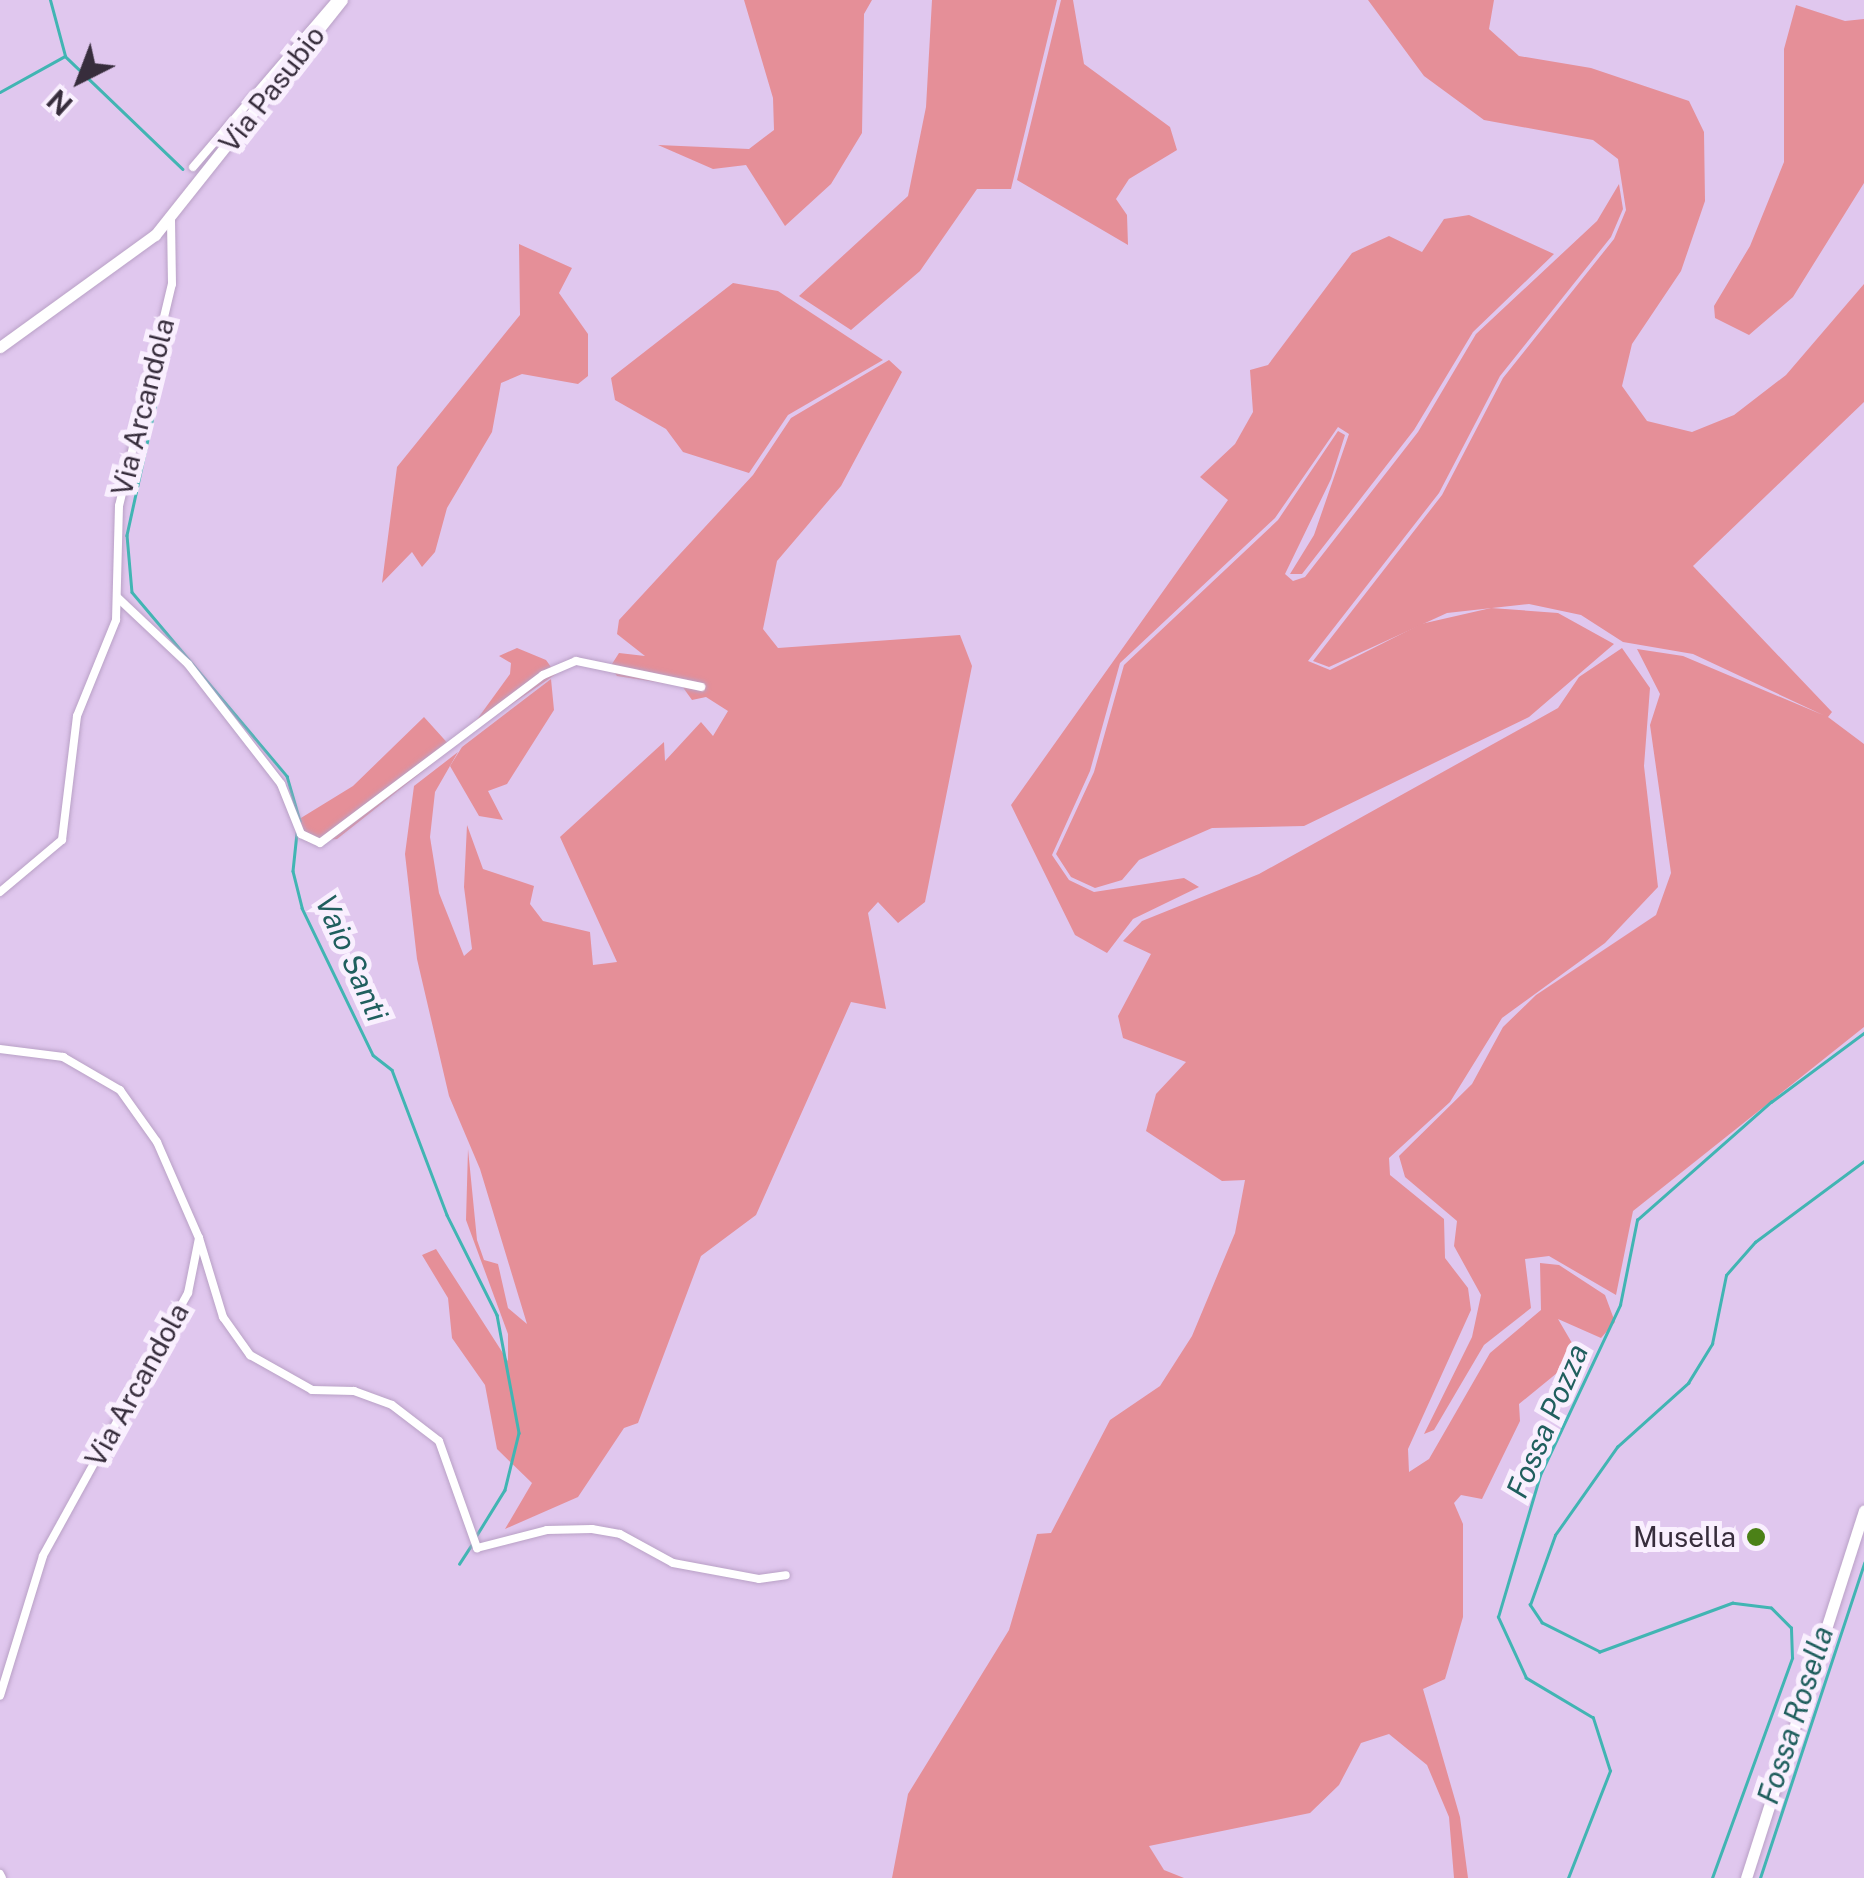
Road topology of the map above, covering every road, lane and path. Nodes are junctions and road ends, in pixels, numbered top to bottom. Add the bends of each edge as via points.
1 (338, 0) edge
2 (193, 167) dead end
3 (172, 217) junction
4 (0, 347) edge
5 (118, 598) junction
6 (701, 687) dead end
7 (0, 892) edge
8 (0, 1048) edge
9 (200, 1238) junction
10 (1864, 1511) edge
11 (786, 1575) dead end
12 (0, 1696) edge
13 (1746, 1878) edge

1 - 2 street
1 - 3 street, Via Pasubio
3 - 4 street via 125,262
3 - 5 street, Via Arcandola via 172,284 119,506
5 - 6 street via 188,664 281,784 301,834 320,844 576,661
5 - 7 street, Via Arcandola via 76,716 62,840
8 - 9 street via 63,1056 120,1090 157,1142
9 - 11 street via 223,1318 250,1356 312,1390 354,1391 392,1405 440,1441 477,1548 592,1529 620,1534 672,1563 759,1579
9 - 12 street, Via Arcandola via 188,1293 43,1556
10 - 13 street

